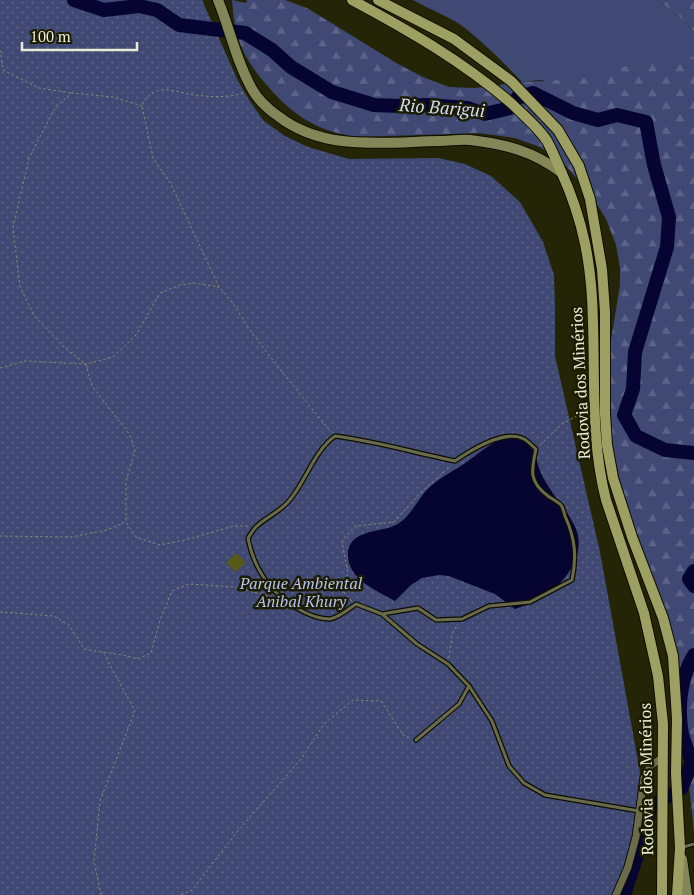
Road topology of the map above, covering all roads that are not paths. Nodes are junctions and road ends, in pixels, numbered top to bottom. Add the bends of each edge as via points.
1 (218, 0) edge
2 (352, 0) edge
3 (378, 0) edge
4 (562, 173) junction
5 (382, 614) junction
6 (468, 686) junction
7 (416, 740) road end
8 (662, 758) junction
9 (640, 811) junction
10 (694, 844) edge
11 (680, 848) junction
12 (663, 852) junction
13 (616, 895) edge
14 (657, 895) edge
15 (662, 895) edge
16 (677, 895) edge
17 (687, 895) edge

1 - 4 main road via 252,90 287,123 315,136 346,143 469,140 515,148 547,162
2 - 4 main road, Rodovia dos Minérios via 438,48 492,87 528,118 547,141
3 - 11 main road, Rodovia dos Minérios via 454,39 511,81 558,130 579,166 590,199 602,269 607,445 613,478 663,618 672,656
4 - 8 main road, Rodovia dos Minérios via 575,204 589,264 596,445 601,482 655,657 663,724
5 - 5 lane via 418,608 436,620 462,619 488,606 530,602 572,580 575,544 571,528 561,505 539,490 532,478 536,449 523,438 505,437 479,446 455,461 356,438 335,436 326,442 287,504 256,526 248,538 251,553 269,585 282,599 318,618 332,619 356,604
5 - 6 lane via 417,644 448,664
6 - 7 lane via 459,704
6 - 9 lane via 492,721 509,766 524,783 545,794
8 - 9 street via 650,766 644,778
8 - 12 main road, Rodovia dos Minérios
9 - 13 street via 628,867
10 - 11 lane
11 - 16 main road, Rodovia dos Minérios
11 - 17 main road
12 - 14 main road
12 - 15 main road, Rodovia dos Minérios

